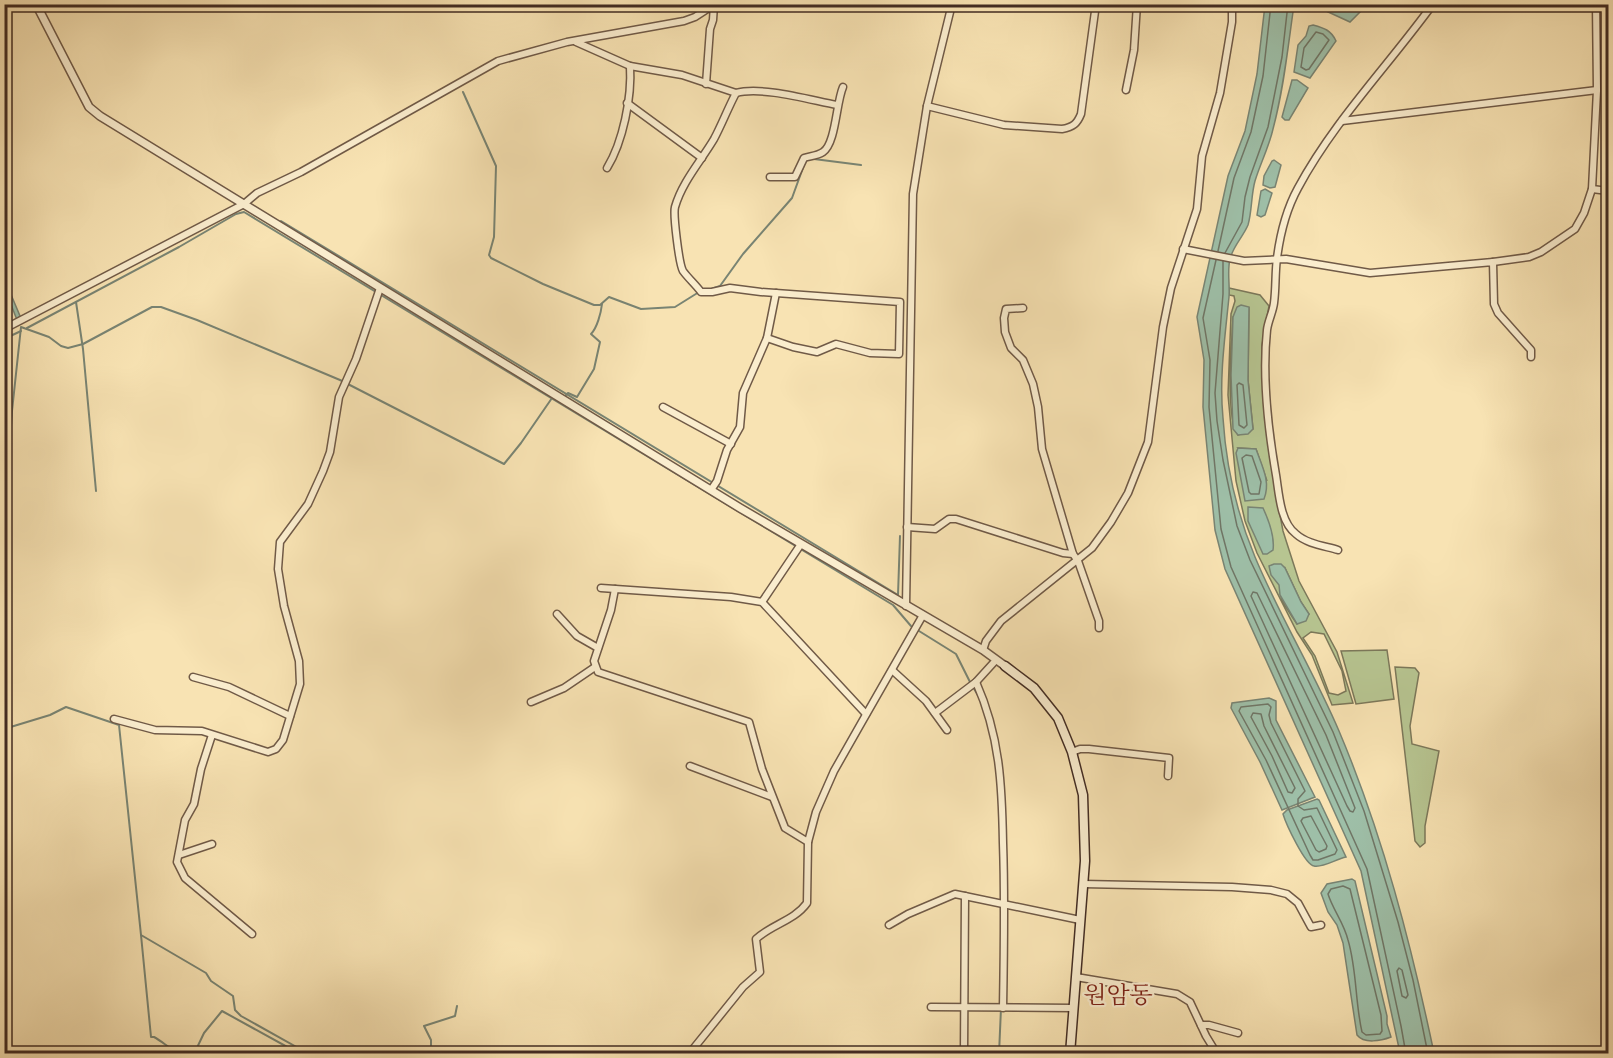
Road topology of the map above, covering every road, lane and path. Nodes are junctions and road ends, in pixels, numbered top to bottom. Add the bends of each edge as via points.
1 (36, 4) edge
2 (952, 4) edge
3 (1096, 4) edge
4 (1137, 4) edge
5 (1232, 4) edge
6 (1433, 4) edge
7 (1596, 4) edge
8 (575, 41) junction
9 (630, 66) junction
10 (706, 84) junction
11 (843, 87) dead end
12 (1126, 90) dead end
13 (1597, 90) junction
14 (736, 93) junction
15 (627, 103) junction
16 (837, 105) junction
17 (927, 106) junction
18 (1341, 121) junction
19 (702, 158) junction
20 (607, 168) dead end
21 (770, 177) dead end
22 (1592, 189) junction
23 (1608, 191) edge
24 (244, 204) junction
25 (1183, 249) junction
26 (1277, 258) junction
27 (1493, 262) junction
28 (380, 288) junction
29 (776, 293) junction
30 (1023, 308) dead end
31 (4, 328) edge
32 (766, 338) junction
33 (1531, 357) dead end
34 (663, 407) dead end
35 (731, 444) junction
36 (711, 489) junction
37 (908, 527) junction
38 (801, 544) junction
39 (1338, 550) dead end
40 (1073, 554) junction
41 (1078, 561) junction
42 (601, 588) dead end
43 (615, 589) junction
44 (762, 602) junction
45 (906, 606) junction
46 (557, 614) dead end
47 (923, 615) junction
48 (1099, 628) dead end
49 (598, 648) junction
50 (983, 650) junction
51 (996, 660) junction
52 (1005, 666) joint
53 (595, 667) junction
54 (892, 670) junction
55 (193, 677) dead end
56 (976, 682) junction
57 (531, 702) dead end
58 (935, 713) junction
59 (866, 714) junction
60 (290, 716) junction
61 (114, 719) dead end
62 (947, 730) dead end
63 (213, 735) junction
64 (1072, 752) junction
65 (690, 766) dead end
66 (1168, 776) dead end
67 (772, 796) junction
68 (808, 842) junction
69 (212, 844) dead end
70 (179, 855) junction
71 (1083, 884) junction
72 (965, 896) junction
73 (1005, 905) junction
74 (1080, 920) junction
75 (889, 925) dead end
76 (1321, 925) dead end
77 (252, 934) dead end
78 (1076, 977) junction
79 (931, 1007) dead end
80 (964, 1008) junction
81 (1003, 1008) junction
82 (1073, 1008) junction
83 (1201, 1025) junction
84 (1238, 1033) dead end
85 (689, 1053) edge
86 (964, 1053) edge
87 (1070, 1053) edge
88 (1217, 1053) edge

1 - 24 street via 95,112
2 - 17 street
3 - 17 street via 1081,114 1072,128 1004,125
4 - 12 street
5 - 25 street via 1224,73 1202,156 1197,209
6 - 18 street
7 - 13 street
8 - 9 street
8 - 10 street via 684,21 714,4
8 - 24 street via 498,61
9 - 10 street via 682,75
9 - 15 street
10 - 14 street
11 - 16 street
13 - 18 street
13 - 22 street
14 - 16 street via 766,92
14 - 19 street
15 - 19 street
15 - 20 street via 615,156
16 - 21 street via 831,142 826,149 804,158 795,177
17 - 37 street via 913,194
18 - 26 street via 1297,190
19 - 29 street via 675,207 682,270 705,293 725,288
22 - 23 street
22 - 27 street via 1575,229 1557,243 1529,257
24 - 28 street
24 - 31 street
25 - 26 street via 1232,260
25 - 41 street via 1163,327 1148,442 1111,522
26 - 27 street via 1370,273
26 - 39 street via 1266,353 1267,394 1282,512 1295,534
27 - 33 street via 1494,304 1532,350
28 - 36 street
28 - 60 street via 339,397 323,471 308,504 280,542 278,569 300,684
29 - 32 street
29 - 32 street via 900,302 899,354 870,353 836,344 817,352
30 - 40 street via 1006,309 1005,332 1033,384 1042,449
32 - 35 street via 743,393 740,427
34 - 35 street
35 - 36 street
36 - 38 street
37 - 40 street via 935,529 948,519 956,519
37 - 45 street
38 - 44 street
38 - 45 street
40 - 41 street
41 - 48 street
41 - 50 street via 1001,621
42 - 43 street
43 - 44 street
43 - 49 street
44 - 59 street
45 - 47 street
46 - 49 street via 578,636
47 - 50 street
47 - 54 street
49 - 53 street
50 - 51 street
51 - 52 street
51 - 56 street
52 - 64 main road via 1034,688 1051,708
53 - 57 street via 564,688
53 - 67 street via 605,675 749,722
54 - 58 street
54 - 59 street
55 - 60 street via 229,687
56 - 58 street
56 - 73 street via 988,708 1001,771
58 - 62 street
59 - 68 street via 834,771
60 - 63 street via 283,740 268,752
61 - 63 street via 155,730
63 - 70 street via 194,804 185,820
64 - 66 street via 1089,749 1169,758
64 - 71 main road via 1083,795
65 - 67 street
67 - 68 street via 785,828
68 - 85 street via 807,903 795,916 765,930 756,939 760,972
69 - 70 street
70 - 77 street via 177,862 185,878
71 - 74 main road
71 - 76 street via 1271,890 1287,894 1298,903 1311,927
72 - 73 street
72 - 75 street via 955,894
72 - 80 street
73 - 74 street
73 - 81 street
74 - 78 main road
78 - 82 main road
78 - 83 street via 1177,994 1190,1002
79 - 80 street
80 - 81 street
80 - 86 street
81 - 82 street
82 - 87 main road
83 - 84 street
83 - 88 street

